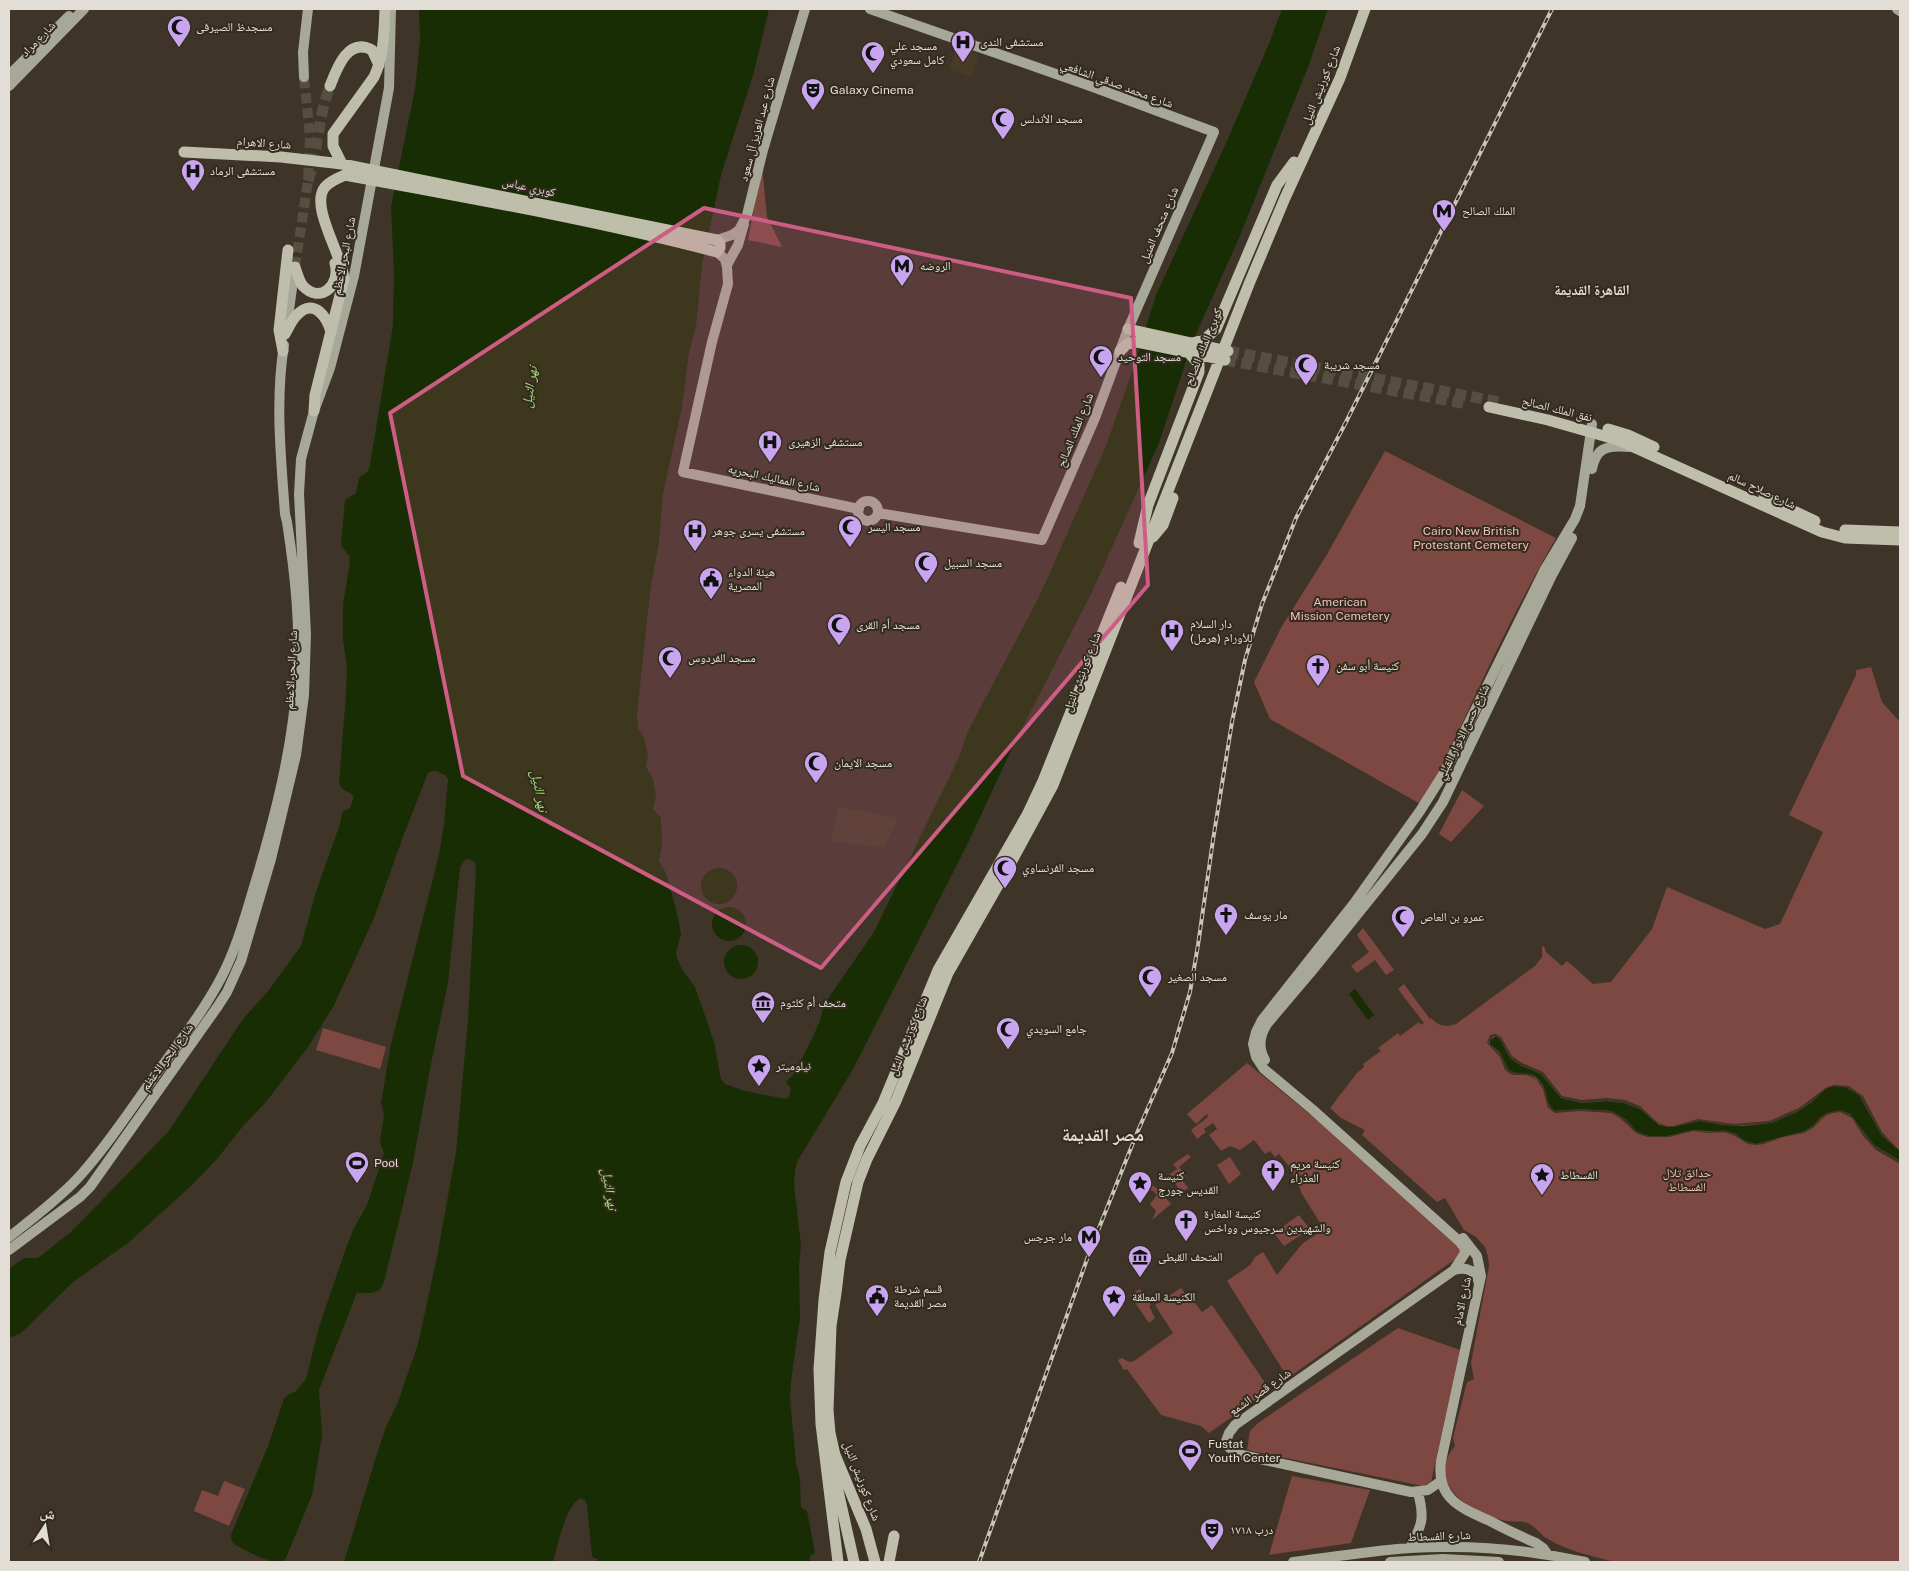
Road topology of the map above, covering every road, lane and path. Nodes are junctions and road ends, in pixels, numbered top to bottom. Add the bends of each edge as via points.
1 (69, 9) edge
2 (78, 9) edge
3 (84, 9) edge
4 (308, 9) edge
5 (385, 9) edge
6 (391, 9) edge
7 (804, 9) edge
8 (870, 9) edge
9 (1358, 9) edge
10 (1365, 9) edge
11 (1897, 9) edge
12 (1900, 11) edge
13 (379, 65) junction
14 (9, 69) edge
15 (9, 75) edge
16 (304, 77) tunnel mouth
17 (9, 86) edge
18 (330, 86) tunnel mouth
19 (1214, 132) joint
20 (184, 152) dead end
21 (1296, 166) junction
22 (344, 170) junction
23 (744, 223) junction
24 (326, 226) junction
25 (712, 245) junction
26 (288, 250) dead end
27 (727, 265) junction
28 (295, 267) joint
29 (1224, 310) junction
30 (1242, 316) junction
31 (331, 332) junction
32 (285, 334) junction
33 (1137, 335) junction
34 (1197, 347) junction
35 (283, 351) junction
36 (1120, 351) joint
37 (1226, 355) junction
38 (1194, 388) junction
39 (1211, 395) junction
40 (1500, 402) tunnel mouth
41 (1489, 407) tunnel mouth
42 (314, 411) junction
43 (1591, 428) junction
44 (1620, 436) junction
45 (1638, 448) junction
46 (300, 513) junction
47 (878, 513) joint
48 (285, 514) junction
49 (1900, 532) edge
50 (1900, 540) edge
51 (1142, 544) junction
52 (1420, 811) junction
53 (1432, 819) junction
54 (1347, 920) junction
55 (1264, 1022) joint
56 (75, 1181) junction
57 (90, 1187) junction
58 (9, 1237) edge
59 (9, 1250) edge
60 (1469, 1251) junction
61 (1454, 1270) junction
62 (1479, 1285) junction
63 (835, 1455) junction
64 (1441, 1481) junction
65 (1418, 1493) junction
66 (894, 1536) dead end
67 (1410, 1548) junction
68 (1548, 1555) junction
69 (838, 1562) edge
70 (854, 1562) edge
71 (875, 1562) edge
72 (889, 1562) edge
73 (1293, 1562) edge
74 (1390, 1562) edge
75 (1499, 1562) edge
76 (1585, 1562) edge

1 - 14 main road, شارع مراد
2 - 15 main road
3 - 17 main road, شارع مراد
4 - 16 main road via 302,52
5 - 13 highway
6 - 42 main road, شارع البحر الاعظم via 389,88 355,271 330,368
7 - 23 main road, شارع عبد العزيز آل سعود
8 - 19 main road, شارع محمد صدقي الشافعي
9 - 21 highway, شارع كورنيش النيل
10 - 21 highway, شارع كورنيش النيل via 1340,78
11 - 12 main road
13 - 18 highway via 372,50 360,46 353,48 341,62
13 - 22 highway via 333,134 333,146
19 - 33 main road, شارع متحف المنيل
20 - 22 highway, شارع الاهرام via 281,157
21 - 29 highway via 1278,185
21 - 30 highway via 1294,192
21 - 51 highway, كوبرى الملك الصالح via 1278,195
22 - 24 highway via 322,192
22 - 25 highway, كوبري عباس
23 - 25 main road via 732,235
23 - 27 main road, شارع عبد العزيز آل سعود via 738,245
24 - 28 highway via 337,270 334,283 324,292 310,291 300,282
24 - 31 highway via 344,279
25 - 27 main road
26 - 35 highway via 279,330
27 - 47 main road, شارع المماليك البحريه via 728,284 683,472 858,509 863,502 872,501 878,507
28 - 32 main road, شارع البحر الاعظم
29 - 30 highway
29 - 34 highway via 1216,330
30 - 37 highway
31 - 32 highway via 324,314 307,308 299,312
31 - 42 highway
32 - 35 main road, شارع البحر الاعظم
33 - 34 highway
33 - 36 highway
34 - 37 highway
34 - 37 highway
34 - 38 highway via 1200,368
35 - 48 main road, شارع البحر الاعظم via 278,396
36 - 47 main road, شارع الملك الصالح via 1042,540
37 - 39 highway
38 - 39 highway via 1204,387
38 - 51 highway via 1148,505
39 - 51 highway via 1164,522
40 - 43 highway, نفق الملك الصالح
41 - 43 highway, نفق الملك الصالح via 1548,422
42 - 46 main road, شارع البحر الاعظم via 301,459
43 - 44 highway, نفق الملك الصالح
43 - 52 main road, شارع حسن الانوار القبلي via 1580,506 1575,519 1545,569 1444,773
44 - 45 highway, شارع صلاح سالم
44 - 49 highway, شارع صلاح سالم via 1826,526 1849,531
45 - 50 highway, شارع صلاح سالم via 1814,529 1845,538
45 - 53 main road, شارع حسن الانوار القبلي via 1610,446 1596,456 1585,511
46 - 48 main road via 293,516
46 - 57 main road, شارع البحر الاعظم via 306,610 304,695 296,755 271,859 241,961 218,1006
48 - 56 main road, شارع البحر الاعظم via 296,589 296,694 288,753 252,895 231,958 214,990 107,1143
51 - 63 highway, شارع كورنيش النيل via 1053,785 948,973 896,1101 858,1182 840,1260 831,1326 828,1410
51 - 69 highway, شارع كورنيش النيل via 1039,790 938,970 846,1182 828,1271 819,1369 821,1424
52 - 53 main road
52 - 54 main road, شارع حسن الانوار القبلي
53 - 54 main road, شارع حسن الانوار القبلي
54 - 55 main road, شارع حسن الانوار القبلي
55 - 60 main road, شارع الامام via 1261,1046 1264,1058 1271,1066 1447,1222
56 - 57 main road
56 - 58 main road, شارع البحر الاعظم
57 - 59 main road, شارع البحر الاعظم via 80,1198
60 - 61 main road, شارع الامام
60 - 62 main road, شارع الامام via 1480,1265
61 - 62 main road via 1466,1268 1473,1272
61 - 65 main road, شارع قصر الشمع via 1235,1425 1225,1444 1237,1454
62 - 64 main road, شارع الامام via 1440,1461
63 - 70 highway via 836,1482
63 - 71 highway, شارع كورنيش النيل via 866,1528
64 - 65 main road via 1433,1488
64 - 68 main road via 1446,1493 1460,1507 1536,1543
65 - 67 main road via 1422,1523
66 - 72 highway
67 - 68 main road, شارع الفسطاط via 1471,1547
67 - 73 main road, شارع الفسطاط
68 - 76 main road, شارع الفسطاط
74 - 75 main road, شارع الفسطاط via 1442,1559

